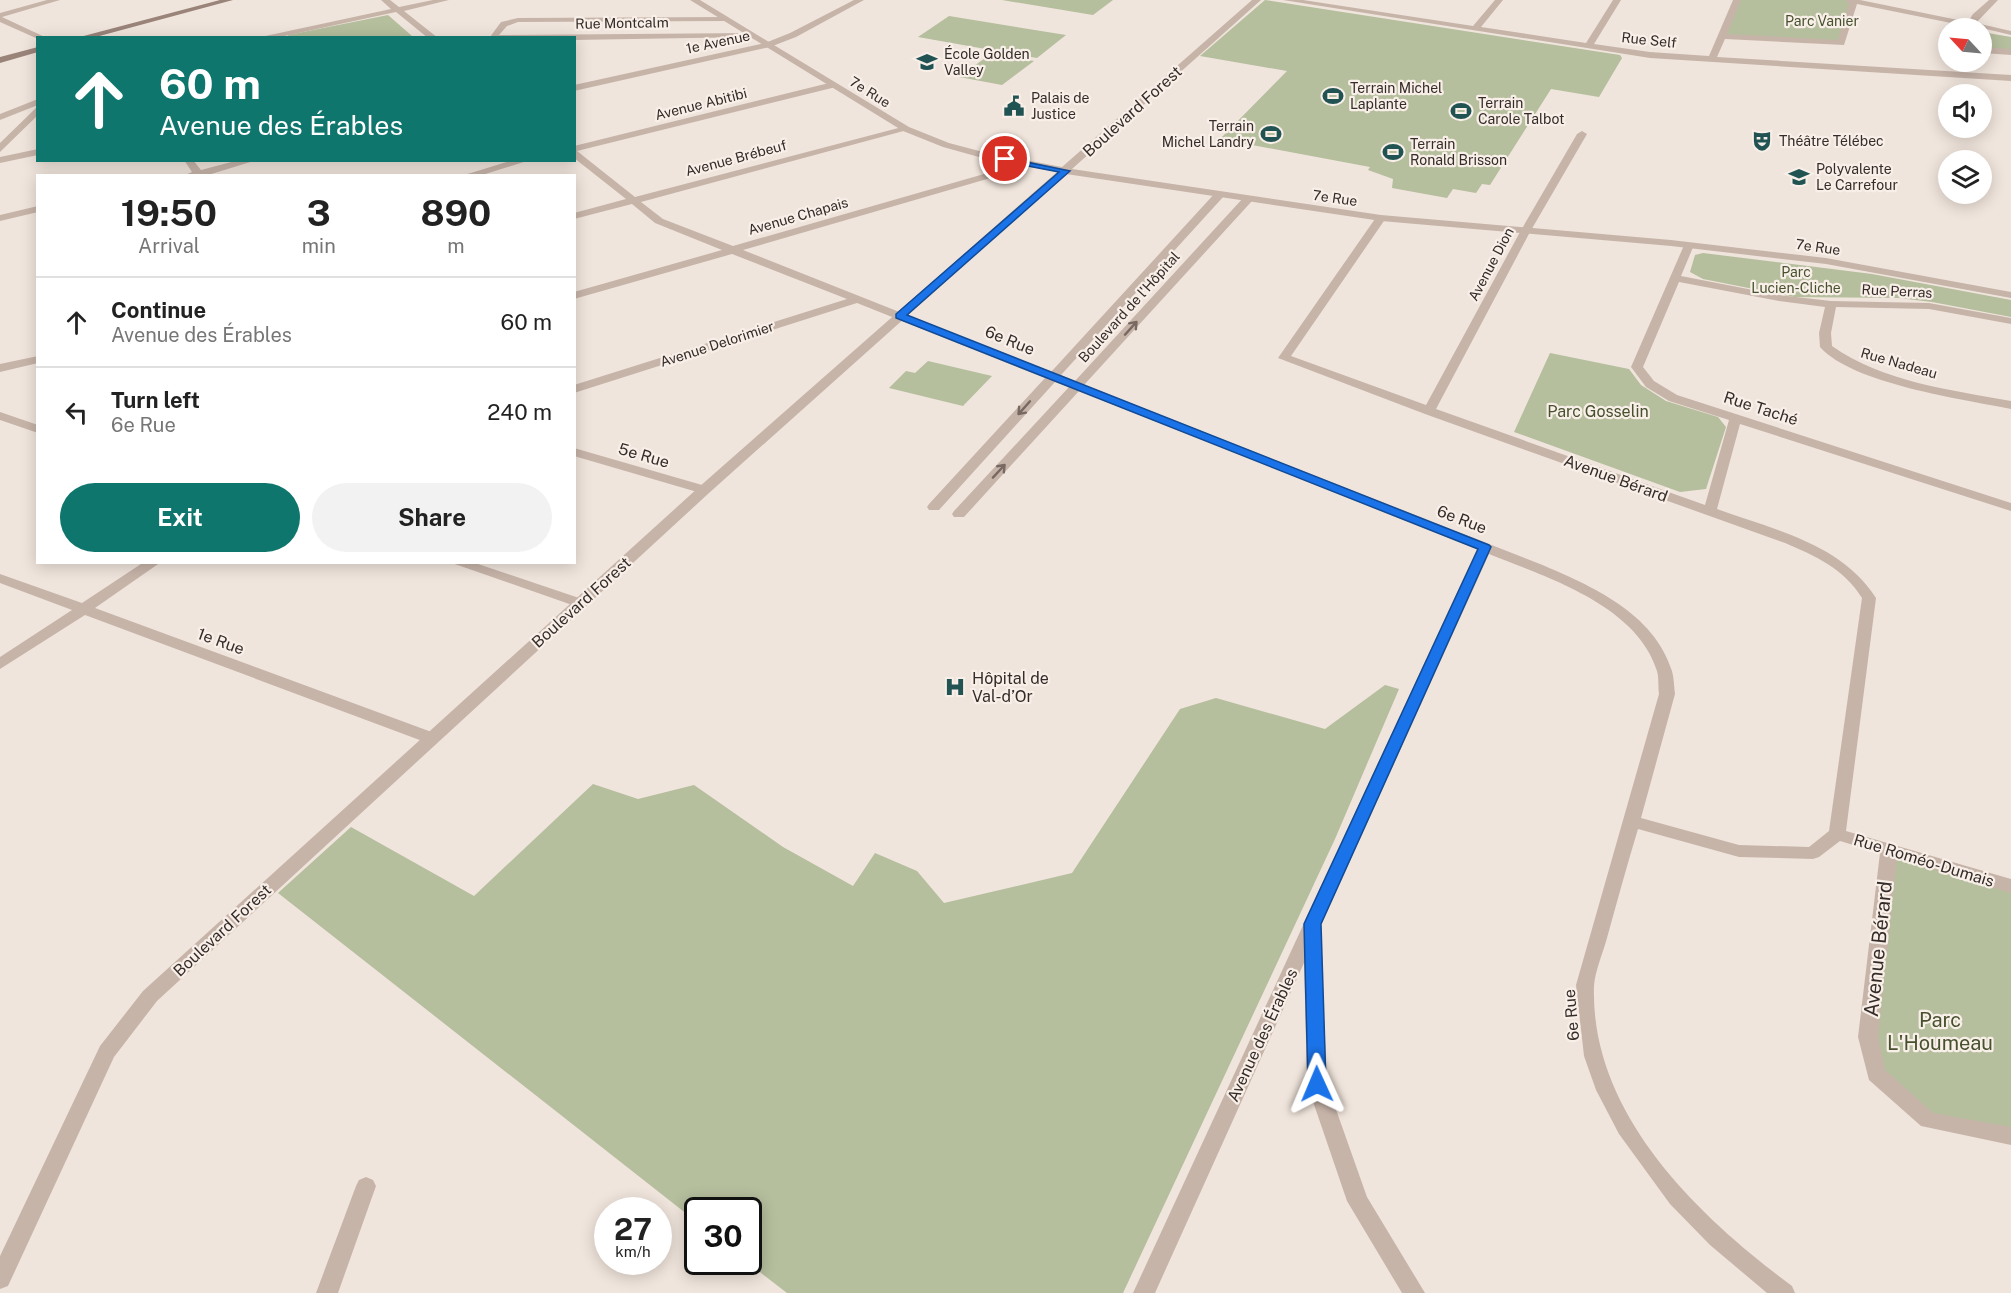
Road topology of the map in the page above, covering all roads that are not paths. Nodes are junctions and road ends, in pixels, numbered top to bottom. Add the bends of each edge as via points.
1 (56, 0) edge
2 (229, 0) edge
3 (385, 0) edge
4 (445, 0) edge
5 (694, 0) edge
6 (860, 0) edge
7 (1257, 0) edge
8 (1287, 0) edge
9 (1498, 0) edge
10 (1617, 0) edge
11 (1737, 0) edge
12 (1994, 0) edge
13 (1851, 1) edge
14 (396, 9) junction
15 (0, 17) edge
16 (1977, 18) edge
17 (725, 19) junction
18 (1938, 20) edge
19 (1475, 28) junction
20 (1992, 30) edge
21 (2011, 33) edge
22 (751, 35) junction
23 (39, 36) edge
24 (88, 36) edge
25 (266, 36) edge
26 (431, 36) edge
27 (495, 36) edge
28 (1722, 36) junction
29 (576, 37) edge
30 (767, 45) junction
31 (1588, 46) junction
32 (36, 50) edge
33 (1992, 51) edge
34 (2011, 52) edge
35 (1712, 59) junction
36 (0, 60) edge
37 (2011, 78) edge
38 (833, 85) junction
39 (576, 88) edge
40 (36, 103) edge
41 (36, 111) edge
42 (0, 117) edge
43 (906, 129) junction
44 (1582, 134) dead end
45 (0, 149) edge
46 (576, 150) edge
47 (36, 152) edge
48 (576, 153) edge
49 (0, 160) edge
50 (245, 162) edge
51 (518, 162) edge
52 (1029, 164) junction
53 (1066, 171) junction
54 (200, 174) edge
55 (474, 174) edge
56 (1220, 194) junction
57 (1248, 199) junction
58 (633, 201) junction
59 (36, 209) edge
60 (576, 215) edge
61 (0, 218) edge
62 (1381, 218) junction
63 (1525, 232) junction
64 (1689, 245) junction
65 (732, 251) junction
66 (1675, 278) junction
67 (576, 295) edge
68 (2011, 295) edge
69 (859, 299) junction
70 (1831, 304) junction
71 (900, 316) junction
72 (2011, 321) edge
73 (36, 359) edge
74 (0, 368) edge
75 (1052, 377) junction
76 (1077, 387) junction
77 (576, 388) edge
78 (2011, 405) edge
79 (1430, 411) junction
80 (0, 416) edge
81 (1736, 417) junction
82 (36, 428) edge
83 (576, 453) edge
84 (704, 490) junction
85 (934, 507) dead end
86 (2011, 507) edge
87 (1710, 512) junction
88 (959, 514) dead end
89 (1485, 547) junction
90 (151, 564) edge
91 (462, 564) edge
92 (0, 578) edge
93 (580, 603) junction
94 (84, 610) junction
95 (0, 664) edge
96 (431, 738) junction
97 (1631, 821) junction
98 (1837, 834) junction
99 (1889, 850) junction
100 (2011, 886) edge
101 (1312, 924) junction
102 (2011, 1136) edge
103 (366, 1186) dead end
104 (0, 1279) edge
105 (327, 1293) edge
106 (1143, 1293) edge
107 (1414, 1293) edge
108 (1784, 1293) edge

1 - 15 street
2 - 24 main road
3 - 14 street
4 - 14 street
5 - 17 street, 7e Rue
6 - 30 street, 1e Avenue
7 - 53 street, Boulevard Forest
8 - 19 street, Rue Self via 1373,9
9 - 19 street
10 - 31 street
11 - 28 street
12 - 16 street
13 - 18 street
13 - 28 street via 1841,43
14 - 25 street
14 - 26 street
15 - 23 street
17 - 22 street, 7e Rue
17 - 27 street via 518,20 504,24
19 - 31 street, Rue Self
20 - 21 street
22 - 29 street, Rue Montcalm
22 - 30 street, 7e Rue
28 - 35 street
30 - 38 street, 7e Rue
30 - 39 street, 1e Avenue
31 - 35 street, Rue Self
32 - 36 main road
33 - 34 street
35 - 37 street, Rue Self
38 - 43 street, 7e Rue
38 - 46 street, Avenue Abitibi
40 - 42 street
41 - 45 street
43 - 52 street, 7e Rue via 946,145
43 - 58 street, Avenue Brébeuf
44 - 63 street, Avenue Dion
47 - 49 street
48 - 58 street, 6e Rue
50 - 54 street
51 - 55 street
52 - 53 street, 7e Rue
52 - 65 street, Avenue Chapais
53 - 56 street, 7e Rue
53 - 71 street, Boulevard Forest
56 - 57 street, 7e Rue
56 - 75 street, Boulevard de l'Hôpital
57 - 62 street, 7e Rue
76 -> 57 street, Boulevard de l'Hôpital
58 - 60 street, Avenue Brébeuf
58 - 65 street, 6e Rue via 659,220
59 - 61 street
62 - 63 street, 7e Rue
62 - 79 street, Avenue Bérard via 1284,358
63 - 64 street, 7e Rue
63 - 79 street, Avenue Dion
64 - 66 street, Rue Taché
64 - 68 street, 7e Rue via 1826,261
65 - 67 street, Avenue Chapais
65 - 69 street, 6e Rue
66 - 70 street, Rue Perras
66 - 81 street, Rue Taché via 1637,367 1650,384 1673,398
69 - 71 street, 6e Rue
69 - 77 street, Avenue Delorimier
70 - 72 street, Rue Perras via 1929,306
70 - 78 street, Rue Nadeau via 1826,347 1848,363 1926,387
71 - 75 street, 6e Rue
71 - 84 street, Boulevard Forest
73 - 74 street
75 - 76 street, 6e Rue
75 -> 85 street, Boulevard de l'Hôpital
88 -> 76 street, Boulevard de l'Hôpital
76 - 89 street, 6e Rue
79 - 87 street, Avenue Bérard
80 - 82 street
81 - 86 street, Rue Taché
81 - 87 street
83 - 84 street, 5e Rue
84 - 93 street, Boulevard Forest
87 - 98 street, Avenue Bérard via 1831,558 1860,583 1869,598
89 - 97 street, 6e Rue via 1604,600 1641,630 1656,651 1665,672 1667,694
89 - 101 street, Avenue des Érables
90 - 94 street
91 - 93 street
92 - 94 street, 1e Rue
93 - 96 street, Boulevard Forest
94 - 95 street
94 - 96 street, 1e Rue
96 - 104 street, Boulevard Forest via 150,996 107,1052
97 - 98 street, Rue Roméo-Dumais via 1739,851 1813,853
97 - 108 street, 6e Rue via 1585,985 1588,1029 1597,1068 1613,1106 1641,1153 1676,1198 1725,1247
98 - 99 street, Rue Roméo-Dumais
99 - 100 street, Rue Roméo-Dumais
99 - 102 street, Avenue Bérard via 1868,1037 1876,1074 1928,1120
101 - 106 street, Avenue des Érables
101 - 107 street via 1317,1084 1358,1201
103 - 105 street

